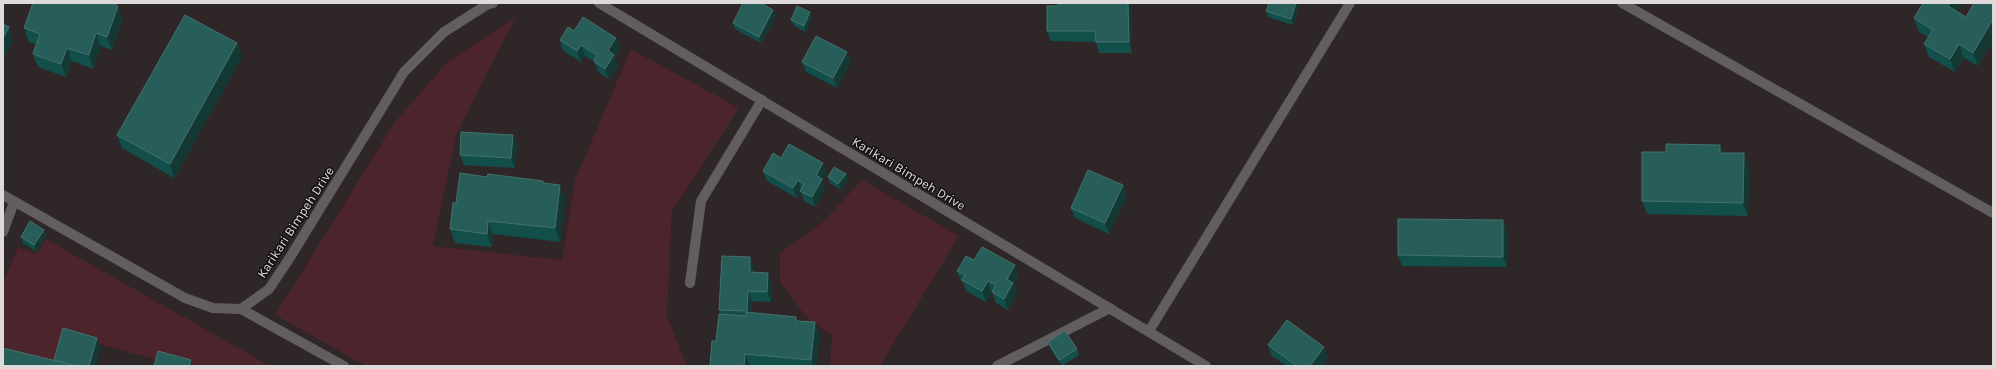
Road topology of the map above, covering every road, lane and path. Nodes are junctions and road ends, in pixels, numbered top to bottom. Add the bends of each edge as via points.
1 (493, 3) edge
2 (599, 3) edge
3 (1350, 3) edge
4 (1622, 3) edge
5 (762, 100) junction
6 (3, 195) edge
7 (14, 202) junction
8 (1993, 212) edge
9 (3, 232) edge
10 (690, 283) dead end
11 (1110, 308) junction
12 (241, 310) junction
13 (1149, 331) junction
14 (344, 366) edge
15 (997, 366) edge
16 (1206, 366) edge

1 - 12 street, Karikari Bimpeh Drive via 444,32 404,72 269,289
2 - 5 street, Karikari Bimpeh Drive
3 - 13 street
4 - 8 street
5 - 10 street via 701,201
5 - 11 street, Karikari Bimpeh Drive
6 - 7 street
7 - 9 street
7 - 12 street via 185,298 213,308
11 - 13 street, Karikari Bimpeh Drive
11 - 15 street
12 - 14 street
13 - 16 street, Karikari Bimpeh Drive

